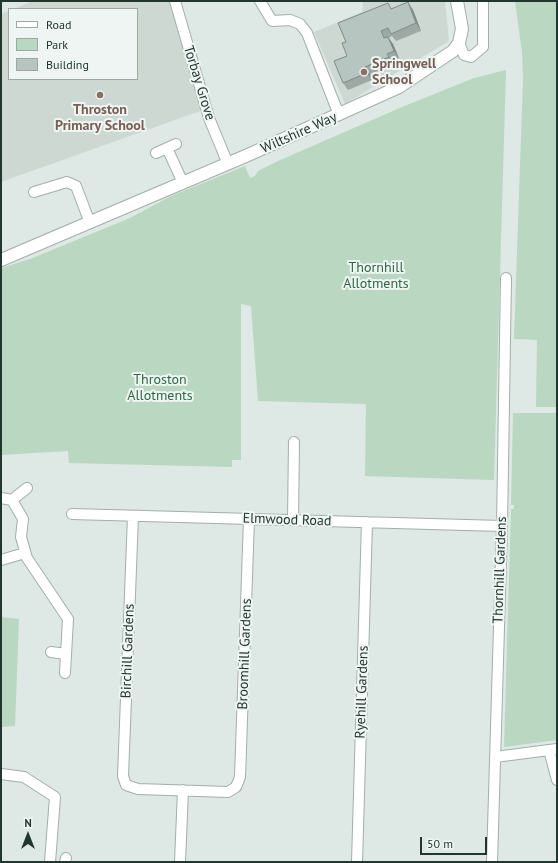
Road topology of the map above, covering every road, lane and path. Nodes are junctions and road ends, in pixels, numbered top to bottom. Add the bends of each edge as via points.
1 (175, 1) edge
2 (260, 1) edge
3 (457, 1) edge
4 (483, 1) edge
5 (459, 43) junction
6 (339, 115) junction
7 (156, 153) dead end
8 (228, 164) junction
9 (183, 183) junction
10 (34, 192) dead end
11 (90, 223) junction
12 (1, 260) edge
13 (506, 278) dead end
14 (294, 442) dead end
15 (27, 488) dead end
16 (1, 498) edge
17 (12, 500) junction
18 (72, 514) dead end
19 (133, 516) junction
20 (249, 519) junction
21 (293, 520) junction
22 (367, 522) junction
23 (502, 526) junction
24 (25, 553) junction
25 (1, 560) edge
26 (51, 652) dead end
27 (66, 654) junction
28 (65, 673) dead end
29 (553, 749) edge
30 (495, 757) junction
31 (1, 774) edge
32 (557, 780) edge
33 (183, 790) junction
34 (50, 862) edge
35 (180, 862) edge
36 (357, 862) edge
37 (492, 862) edge

1 - 8 street, Torbay Grove via 209,118
2 - 6 street via 272,21 290,20 300,24 307,33
3 - 5 street via 462,29
4 - 5 street via 483,47 471,57 464,55
5 - 6 street, Wiltshire Way via 454,51 399,87
6 - 8 street, Wiltshire Way
7 - 9 street via 172,146
8 - 9 street, Wiltshire Way
9 - 11 street, Wiltshire Way
10 - 11 street via 67,182 76,186
11 - 12 street, Wiltshire Way
13 - 23 street, Thornhill Gardens
14 - 21 street
15 - 17 street
16 - 17 street
17 - 24 street via 22,519 21,537
18 - 19 street, Elmwood Road
19 - 20 street, Elmwood Road
19 - 33 street, Birchill Gardens via 123,776 126,785 138,789
20 - 21 street, Elmwood Road
20 - 33 street, Broomhill Gardens via 240,777 236,787 228,792
21 - 22 street, Elmwood Road
22 - 23 street, Elmwood Road
22 - 36 street, Ryehill Gardens
23 - 30 street, Thornhill Gardens
24 - 25 street
24 - 27 street via 68,619
26 - 27 street
27 - 28 street
29 - 30 street
29 - 32 street
30 - 37 street, Thornhill Gardens
31 - 34 street via 24,777 55,797
33 - 35 street

